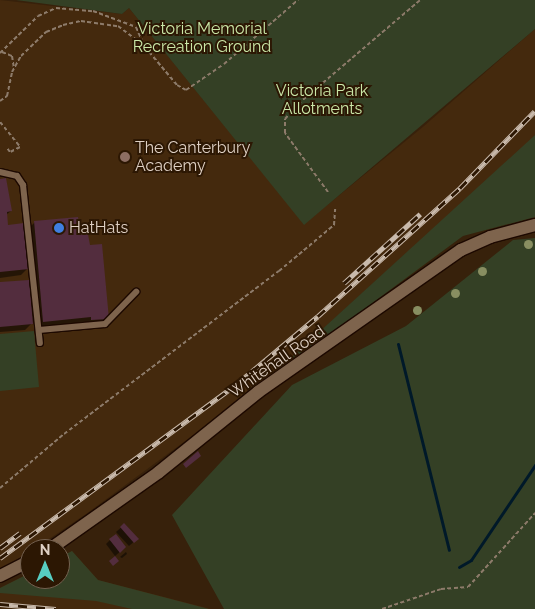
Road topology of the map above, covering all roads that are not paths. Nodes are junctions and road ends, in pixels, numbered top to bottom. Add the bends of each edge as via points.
1 (0, 172) edge
2 (535, 226) edge
3 (136, 292) dead end
4 (39, 330) junction
5 (40, 343) dead end
6 (64, 539) edge
7 (20, 566) edge
8 (0, 576) edge

1 - 4 lane via 17,176 22,185
2 - 6 street, Whitehall Road via 508,232 462,250 258,392 159,472
3 - 4 lane via 105,324
4 - 5 lane
7 - 8 street

